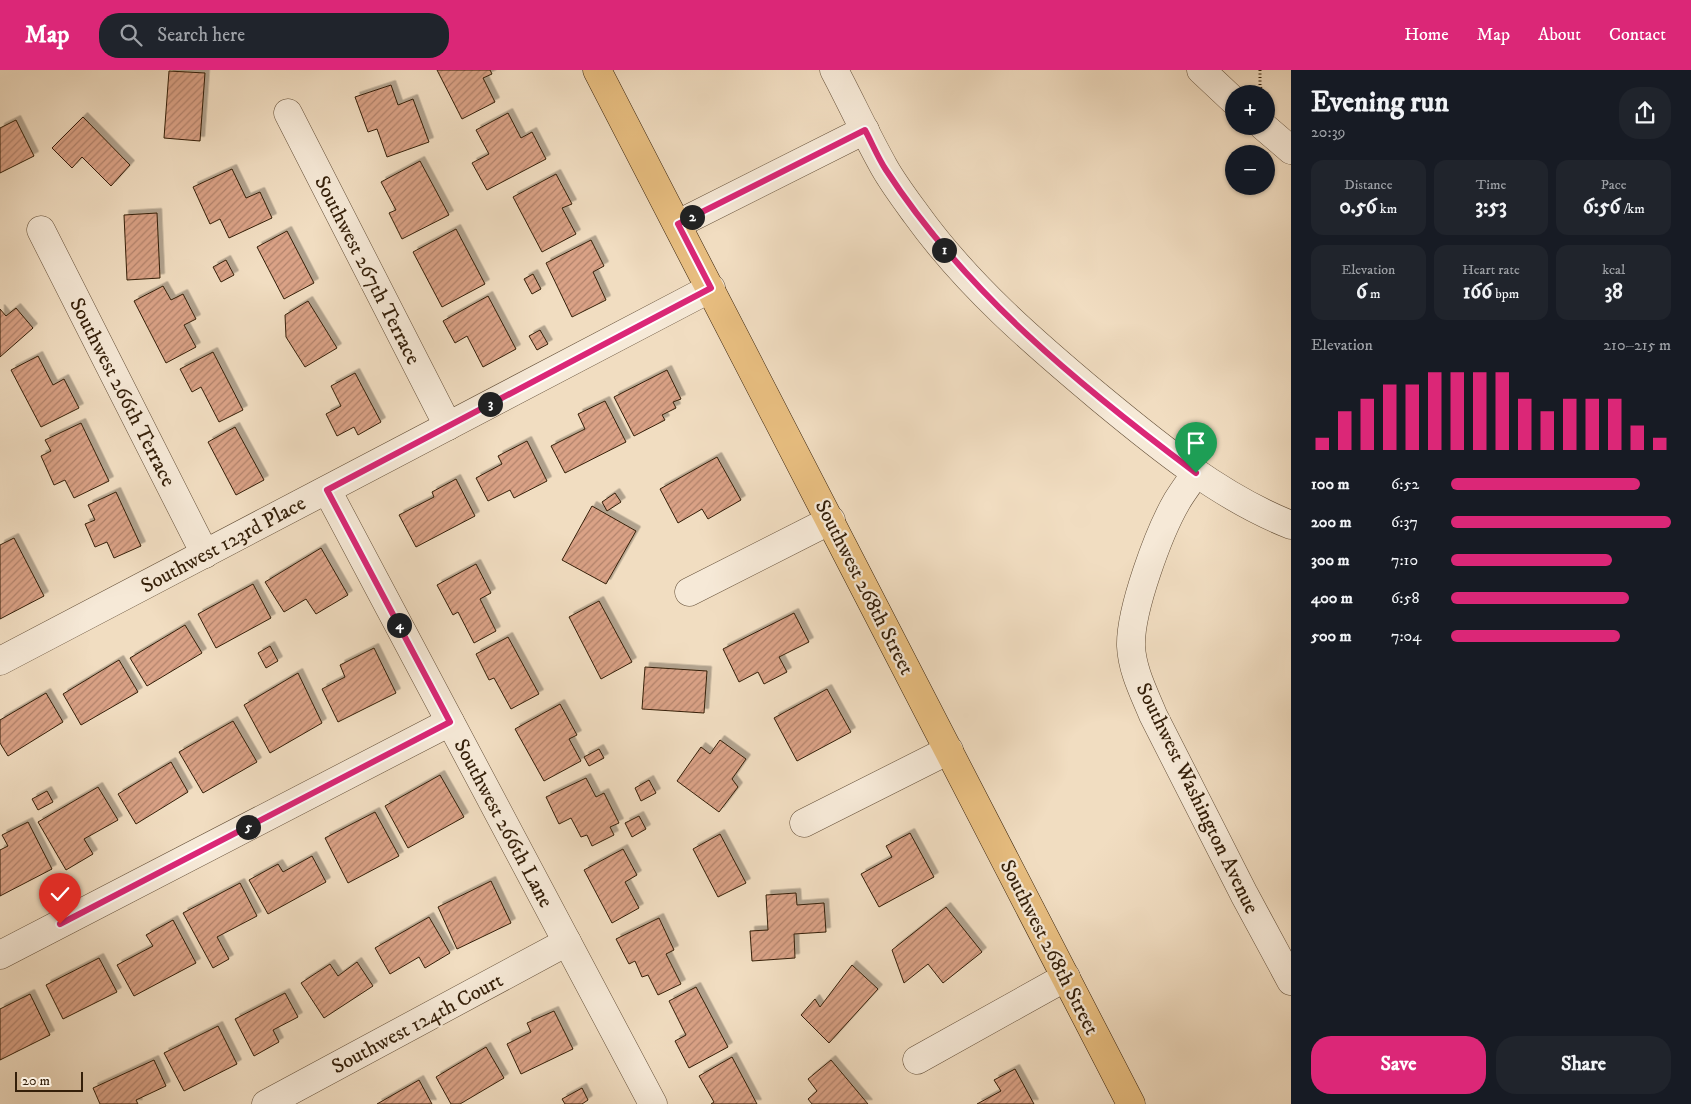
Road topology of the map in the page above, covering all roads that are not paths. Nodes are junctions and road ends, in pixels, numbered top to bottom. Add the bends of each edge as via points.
1 (597, 70) edge
2 (834, 70) edge
3 (1212, 74) edge
4 (1225, 90) edge
5 (288, 113) dead end
6 (865, 130) junction
7 (1274, 135) edge
8 (1291, 150) edge
9 (678, 224) junction
10 (41, 230) dead end
11 (711, 288) junction
12 (448, 426) junction
13 (1196, 473) junction
14 (327, 490) junction
15 (830, 520) junction
16 (1291, 525) edge
17 (205, 554) junction
18 (689, 592) dead end
19 (0, 661) edge
20 (450, 722) junction
21 (949, 750) junction
22 (804, 823) dead end
23 (568, 942) junction
24 (0, 955) edge
25 (1066, 977) junction
26 (1291, 981) edge
27 (917, 1060) dead end
28 (266, 1104) edge
29 (653, 1104) edge
30 (1132, 1104) edge

1 - 9 main road, Southwest 268th Street
2 - 6 street
3 - 4 street
5 - 12 street, Southwest 267th Terrace
6 - 9 street
6 - 13 street via 885,169 917,215 984,294 1073,375
7 - 8 street
9 - 11 main road, Southwest 268th Street
10 - 17 street, Southwest 266th Terrace
11 - 12 street, Southwest 123rd Place
11 - 15 main road, Southwest 268th Street
12 - 14 street, Southwest 123rd Place
13 - 16 street via 1234,497
13 - 26 street, Southwest Washington Avenue via 1177,502 1139,598 1132,625 1135,668 1153,715
14 - 17 street, Southwest 123rd Place
14 - 20 street, Southwest 266th Lane
15 - 18 street
15 - 21 main road, Southwest 268th Street
17 - 19 street, Southwest 123rd Place
20 - 23 street, Southwest 266th Lane
20 - 24 street
21 - 22 street
21 - 25 main road, Southwest 268th Street
23 - 28 street, Southwest 124th Court
23 - 29 street, Southwest 266th Lane
25 - 27 street
25 - 30 main road, Southwest 268th Street

